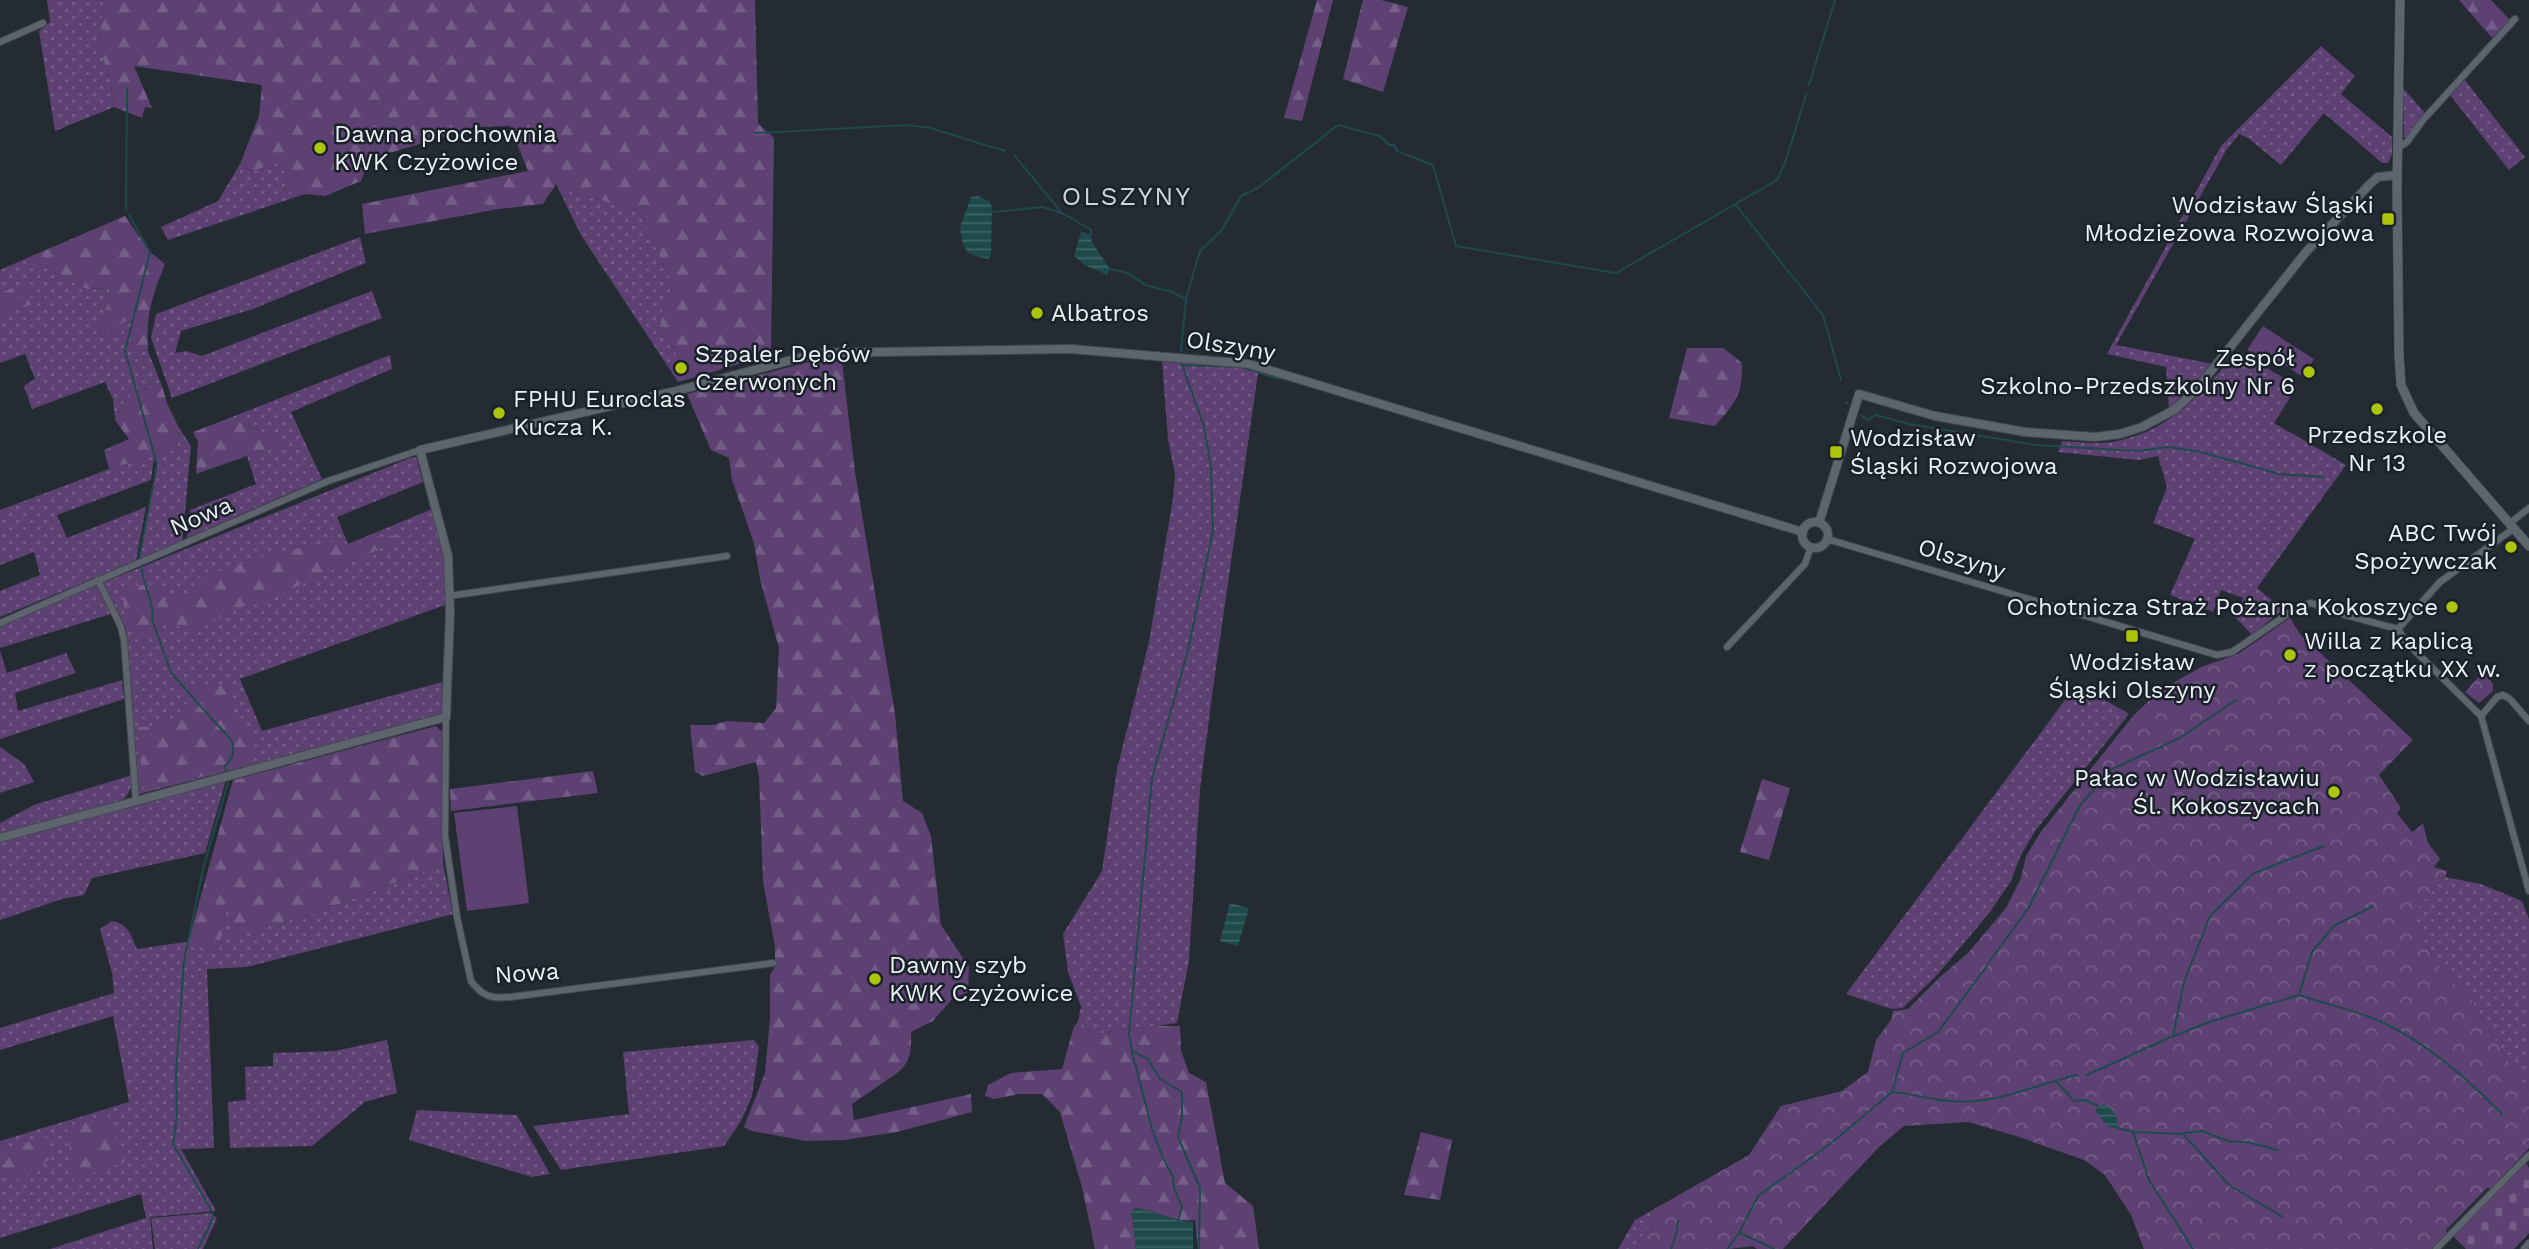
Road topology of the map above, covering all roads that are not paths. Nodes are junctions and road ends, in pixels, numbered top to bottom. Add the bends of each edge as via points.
1 (2400, 0) edge
2 (2515, 19) dead end
3 (43, 23) dead end
4 (0, 42) edge
5 (2398, 148) junction
6 (2398, 175) junction
7 (676, 391) joint
8 (420, 450) junction
9 (2529, 508) edge
10 (1819, 523) junction
11 (2511, 526) junction
12 (1803, 532) junction
13 (1827, 539) junction
14 (2529, 546) edge
15 (1811, 547) junction
16 (727, 556) dead end
17 (98, 580) junction
18 (449, 596) junction
19 (0, 623) edge
20 (2398, 629) junction
21 (1727, 647) dead end
22 (2481, 716) junction
23 (446, 717) junction
24 (2529, 721) edge
25 (136, 802) junction
26 (0, 838) edge
27 (2529, 891) edge
28 (773, 963) dead end
29 (2528, 1157) edge
30 (2529, 1243) edge
31 (2436, 1249) edge
32 (2524, 1249) edge

1 - 5 main road
2 - 5 street
3 - 4 street
5 - 6 main road
6 - 10 street via 2378,177 2370,184 2306,252 2196,390 2174,410 2142,427 2095,437 2025,432 1935,416 1858,394
6 - 11 main road via 2401,385 2414,413
7 - 8 street, Nowa
7 - 12 street, Olszyny via 829,351 1071,349 1240,362
8 - 17 street, Nowa via 328,481
8 - 18 street, Nowa via 448,556
9 - 11 street
10 - 12 street via 1809,524
10 - 13 street via 1826,529
11 - 14 main road
11 - 20 street via 2440,582
12 - 15 street
13 - 15 street via 1821,547
13 - 20 street, Olszyny via 2217,655 2232,652 2311,603
15 - 21 street via 1805,564
16 - 18 street
17 - 19 street, Nowa
17 - 25 street via 124,640
18 - 23 street, Nowa
20 - 22 street
22 - 24 street via 2503,695
22 - 27 street
23 - 25 street
23 - 28 street, Nowa via 448,867 471,981 484,996 496,999
25 - 26 street
29 - 31 street
30 - 32 street

